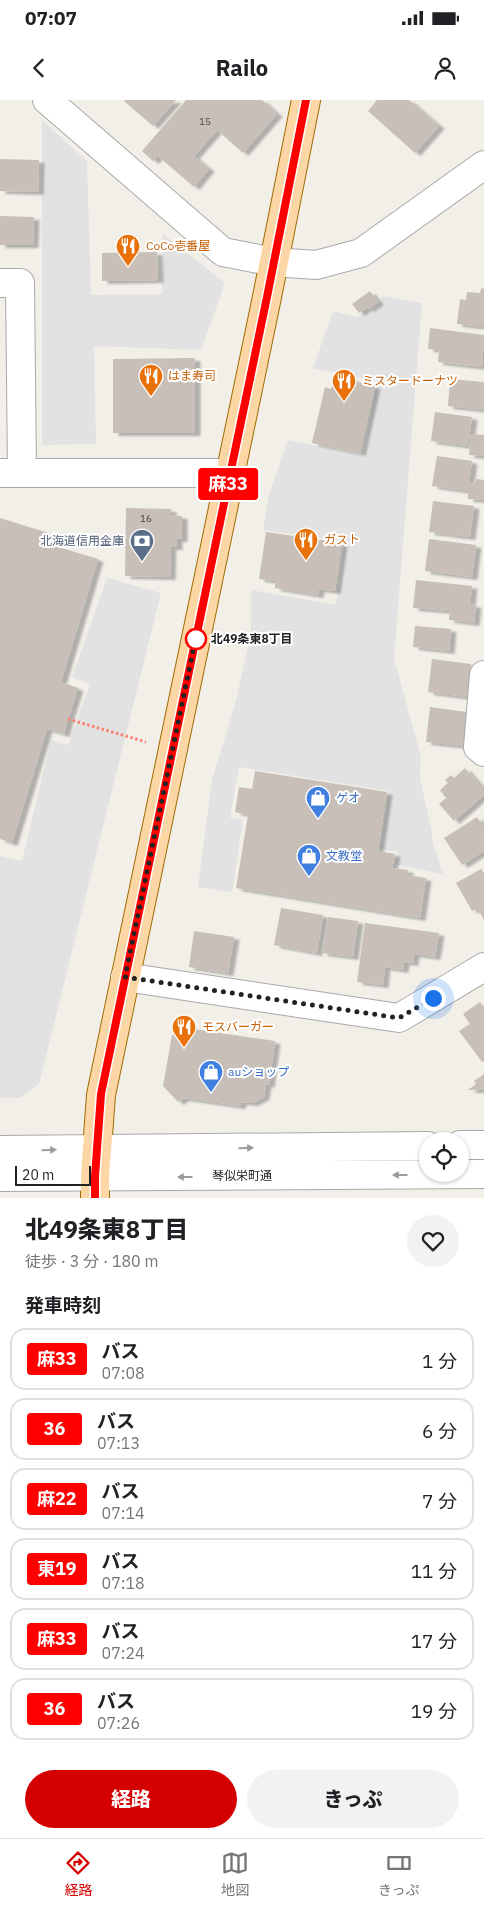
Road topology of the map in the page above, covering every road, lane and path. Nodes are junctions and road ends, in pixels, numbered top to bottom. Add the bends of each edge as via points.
1 (47, 100) edge
2 (301, 103) edge
3 (484, 165) edge
4 (274, 262) junction
5 (0, 283) edge
6 (11, 473) edge
7 (230, 474) junction
8 (484, 676) edge
9 (68, 719) dead end
10 (146, 742) dead end
11 (484, 752) edge
12 (484, 967) edge
13 (125, 977) junction
14 (469, 1145) edge
15 (484, 1145) edge
16 (419, 1146) edge
17 (96, 1149) junction
18 (0, 1150) edge
19 (484, 1174) edge
20 (0, 1177) edge
21 (95, 1187) edge

1 - 4 street via 223,252
2 - 4 main road
3 - 4 street via 361,253 316,265
4 - 7 main road
5 - 6 street via 20,283
6 - 7 street
7 - 13 main road
8 - 11 street via 478,747
9 - 10 path
12 - 13 street via 399,1018
13 - 17 main road via 101,1094
14 - 15 street
17 -> 16 street
18 -> 17 street
17 - 21 main road
19 -> 21 street, 琴似栄町通
20 - 21 street, 琴似栄町通

